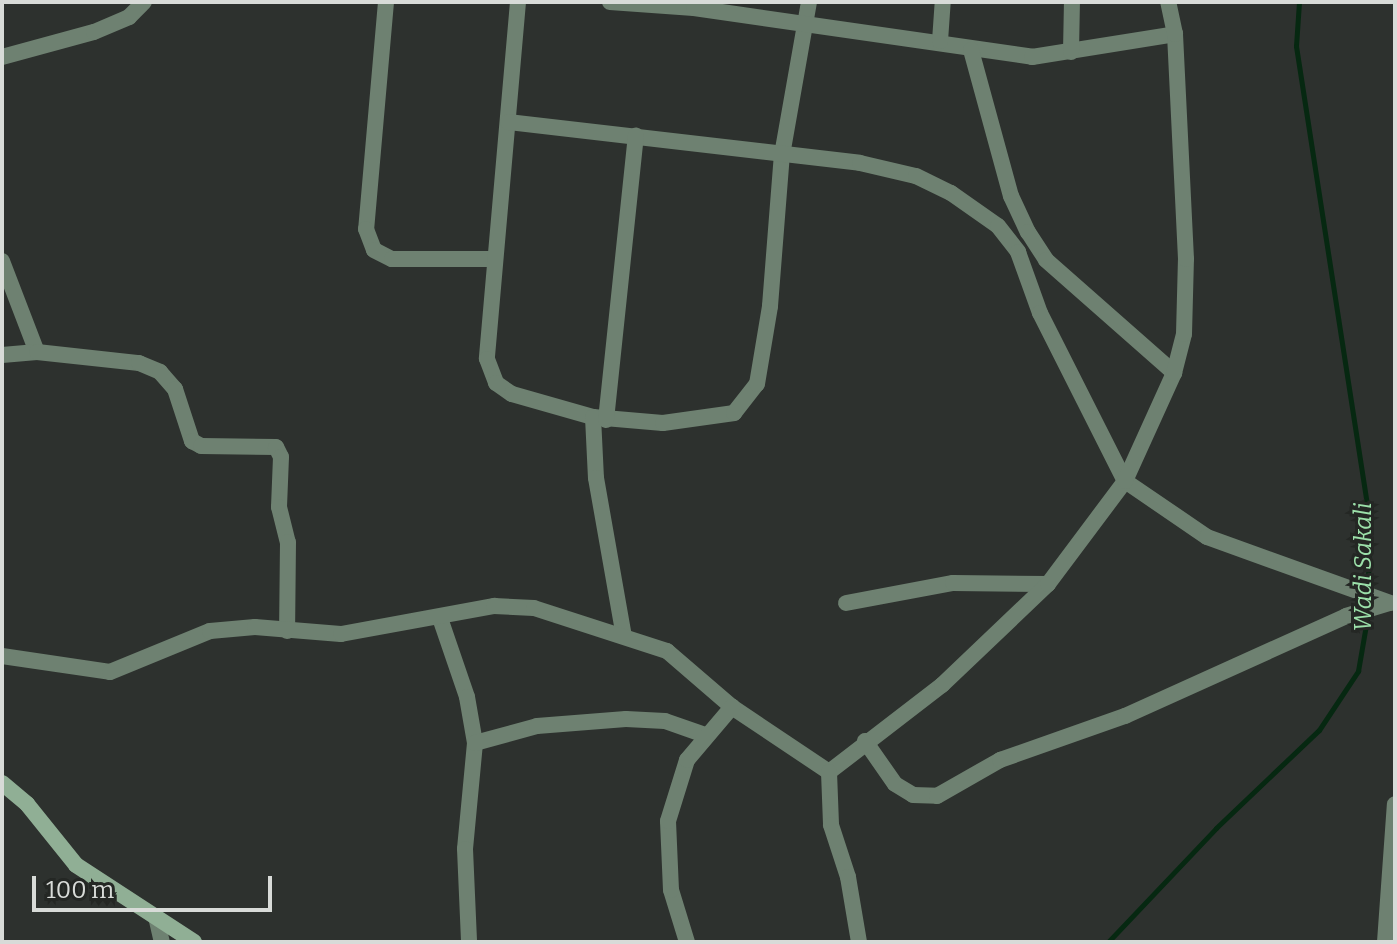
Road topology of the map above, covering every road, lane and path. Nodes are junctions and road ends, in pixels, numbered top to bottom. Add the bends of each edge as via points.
1 (144, 2) edge
2 (386, 2) edge
3 (518, 2) edge
4 (610, 2) edge
5 (809, 2) edge
6 (943, 2) edge
7 (1072, 2) edge
8 (1168, 2) edge
9 (654, 3) edge
10 (807, 28) junction
11 (1175, 34) junction
12 (940, 41) junction
13 (971, 50) junction
14 (1071, 52) junction
15 (2, 57) edge
16 (508, 122) junction
17 (636, 136) junction
18 (782, 155) junction
19 (1028, 232) junction
20 (1018, 252) junction
21 (493, 259) junction
22 (2, 261) edge
23 (37, 352) junction
24 (2, 355) edge
25 (1174, 373) junction
26 (599, 418) junction
27 (1125, 481) junction
28 (1048, 584) junction
29 (846, 603) dead end
30 (1392, 604) edge
31 (440, 618) junction
32 (287, 631) junction
33 (624, 636) junction
34 (2, 656) edge
35 (732, 707) junction
36 (705, 735) junction
37 (865, 741) junction
38 (475, 743) junction
39 (829, 772) junction
40 (2, 783) edge
41 (1395, 804) edge
42 (157, 921) junction
43 (162, 942) edge
44 (194, 942) edge
45 (469, 942) edge
46 (687, 942) edge
47 (859, 942) edge
48 (1385, 942) edge

1 - 15 street via 129,17 94,32
2 - 21 street via 366,229 374,250 392,259
3 - 16 street
4 - 9 street
5 - 10 street
6 - 12 street
7 - 14 street
8 - 11 street
9 - 10 street
10 - 12 street
10 - 18 street
11 - 14 street
11 - 25 street via 1186,259 1184,334
12 - 13 street
13 - 14 street via 1032,57
13 - 19 street via 1011,196
16 - 17 street
16 - 21 street
17 - 18 street
17 - 26 street
18 - 20 street via 860,163 916,176 998,226
18 - 26 street via 770,306 750,399 734,413 714,419
19 - 20 street
19 - 25 street via 1046,260
20 - 27 street via 1040,313
21 - 26 street via 487,359 496,383 512,394
22 - 23 street
23 - 24 street
23 - 32 street via 139,363 160,372 175,389 192,441 201,446 276,447 281,457 279,507 288,542
25 - 27 street
26 - 33 street via 596,478
27 - 28 street
27 - 30 street via 1207,537
28 - 29 street via 953,583
28 - 37 street via 1014,622 942,685
30 - 37 street via 1346,616 1125,716 1000,760 937,796 913,795 895,784
31 - 32 street via 341,634
31 - 33 street via 494,606 534,608
31 - 38 street via 467,697
32 - 34 street via 210,631 110,672
33 - 35 street via 667,651
35 - 36 street
35 - 39 street
36 - 38 street via 665,721 626,719 537,726
36 - 46 street via 687,760 668,821 671,890
37 - 39 street
38 - 45 street via 465,849
39 - 47 street via 831,825 848,877
40 - 42 street via 27,804 76,865
41 - 48 street
42 - 43 street
42 - 44 street

